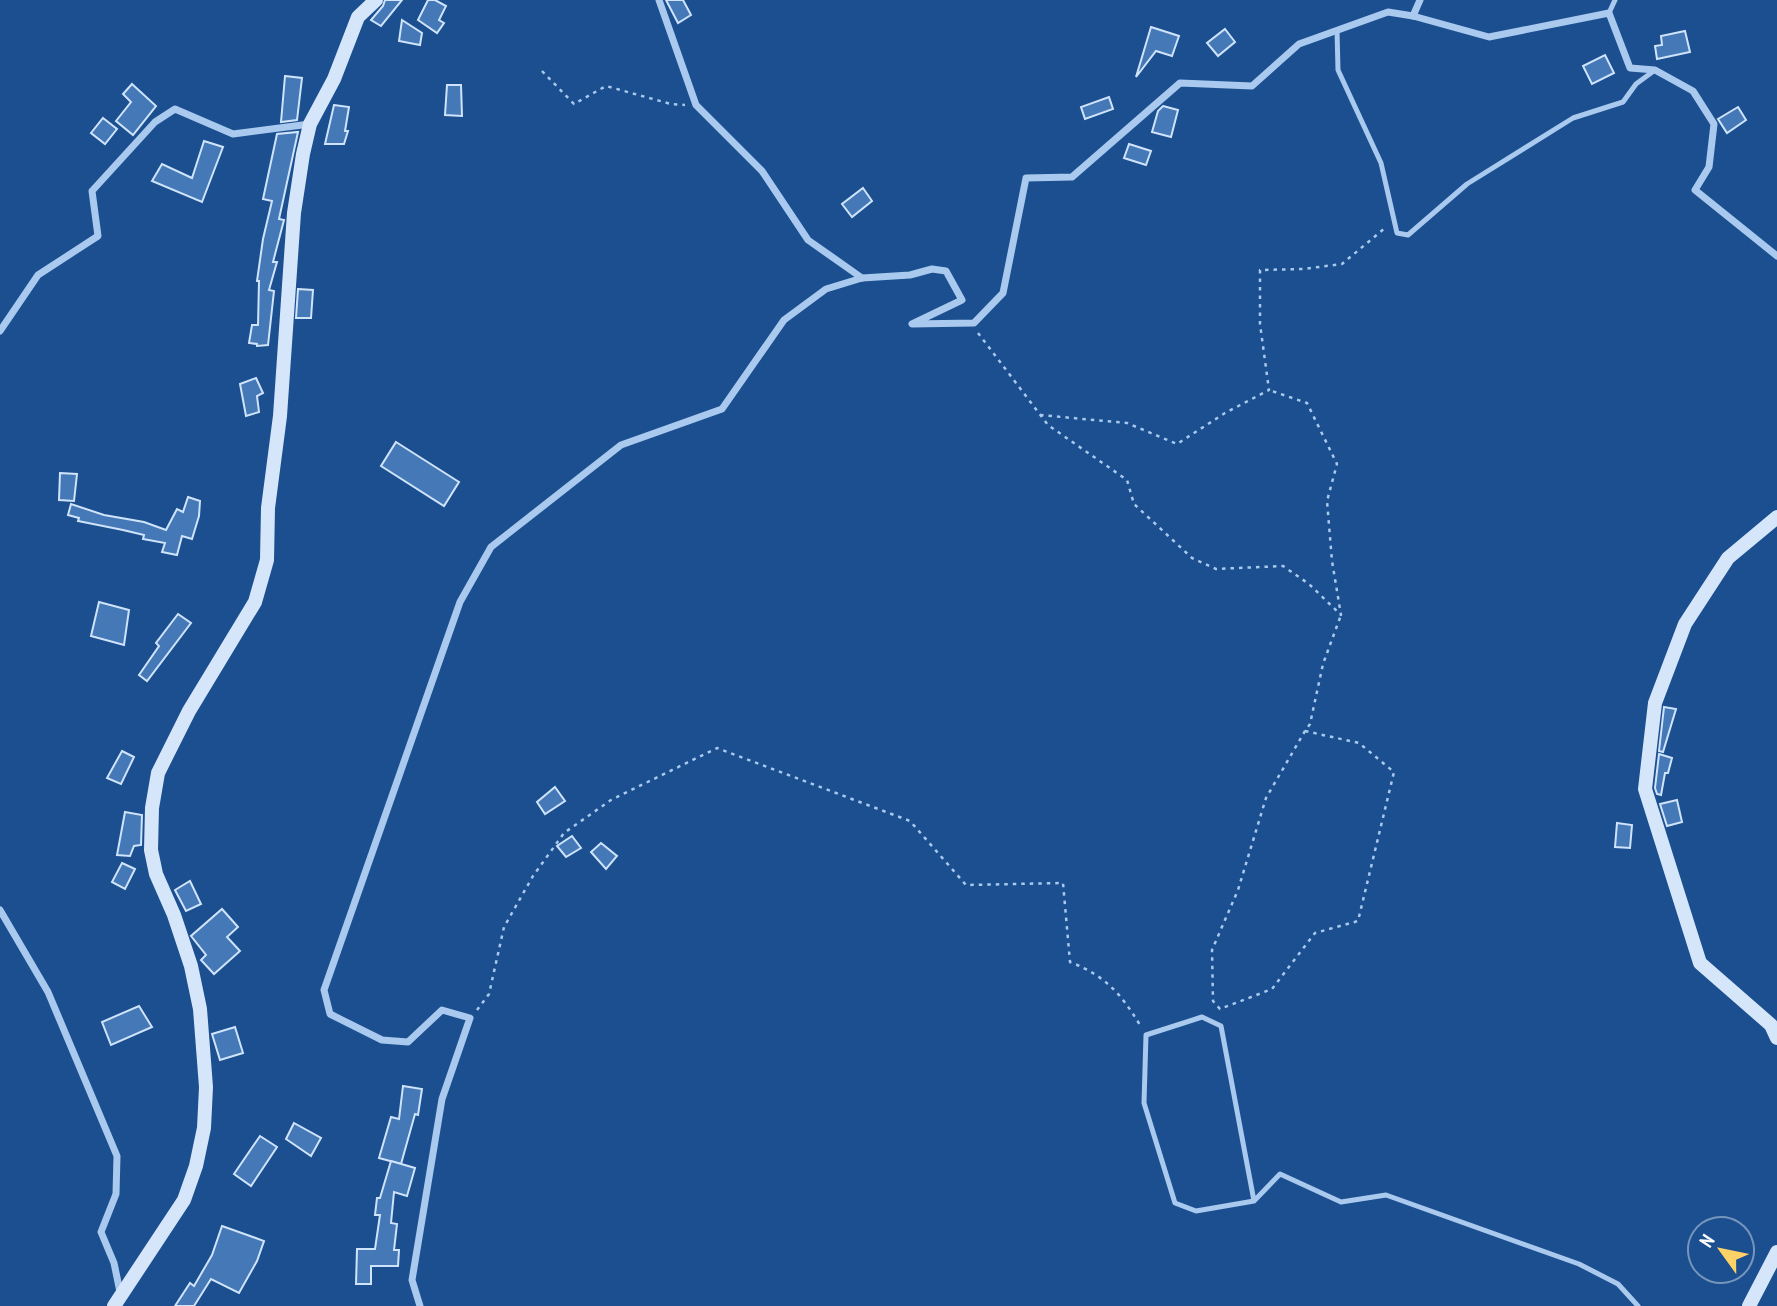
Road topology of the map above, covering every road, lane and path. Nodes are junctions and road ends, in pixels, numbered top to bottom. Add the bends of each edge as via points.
1 (376, 0) edge
2 (659, 0) edge
3 (1420, 0) edge
4 (1615, 0) edge
5 (1609, 13) junction
6 (1412, 16) junction
7 (1337, 30) junction
8 (1655, 70) junction
9 (542, 71) dead end
10 (695, 105) junction
11 (310, 124) junction
12 (1394, 220) junction
13 (1777, 256) edge
14 (862, 278) junction
15 (974, 323) junction
16 (0, 331) edge
17 (1269, 390) junction
18 (1040, 415) junction
19 (1777, 517) edge
20 (1341, 615) junction
21 (1305, 731) junction
22 (0, 910) edge
23 (470, 1018) junction
24 (1146, 1035) junction
25 (1777, 1038) edge
26 (1254, 1201) junction
27 (1777, 1252) edge
28 (117, 1301) edge
29 (420, 1306) edge
30 (1638, 1306) edge
31 (1749, 1306) edge

1 - 11 main road via 358,17
2 - 10 street
3 - 6 street
4 - 5 lane
5 - 6 street via 1489,37
5 - 8 street via 1630,68
6 - 7 street via 1388,12
7 - 12 lane via 1338,70 1381,163
7 - 15 street via 1299,44 1252,86 1180,83 1073,177 1026,178 1003,293
8 - 12 lane via 1636,84 1623,102 1573,118 1468,184 1408,235 1397,233
8 - 13 street via 1693,91 1714,124 1709,167 1695,190
9 - 10 path via 574,104 606,86 671,104
10 - 14 street via 762,171 808,240
11 - 16 street via 233,134 175,108 155,122 92,191 98,236 38,275
11 - 28 main road via 294,213 267,560 255,602 189,711 158,773 152,808 151,850 156,874 191,966 200,1009 204,1128 184,1200
12 - 17 path via 1342,264 1260,270 1260,324
14 - 15 street via 946,271 962,300 912,324
14 - 23 street via 826,289 784,320 722,409 621,445 491,547 460,602 324,990 330,1014 382,1040 408,1042 442,1010
15 - 18 path
17 - 18 path via 1177,444 1127,423
17 - 20 path via 1307,403 1337,464 1327,501
18 - 20 path via 1127,480 1134,504 1192,558 1216,569 1283,566
19 - 25 main road via 1728,558 1685,624 1655,703 1645,789 1700,963 1771,1025
20 - 21 path
21 - 21 path via 1266,798 1238,890 1212,950 1213,1000 1220,1009 1272,989 1315,933 1358,921 1394,772 1359,743
22 - 28 street via 48,992 117,1156 116,1194 101,1232 114,1263
23 - 24 path via 489,993 504,927 564,833 611,800 717,748 910,821 966,885 1063,883 1070,962 1094,971 1110,986
23 - 29 street via 442,1099 412,1280
24 - 26 lane via 1144,1103 1175,1203 1196,1211
24 - 26 lane via 1202,1017 1221,1026
26 - 30 lane via 1280,1174 1341,1202 1386,1195 1579,1264 1618,1284
27 - 31 main road

